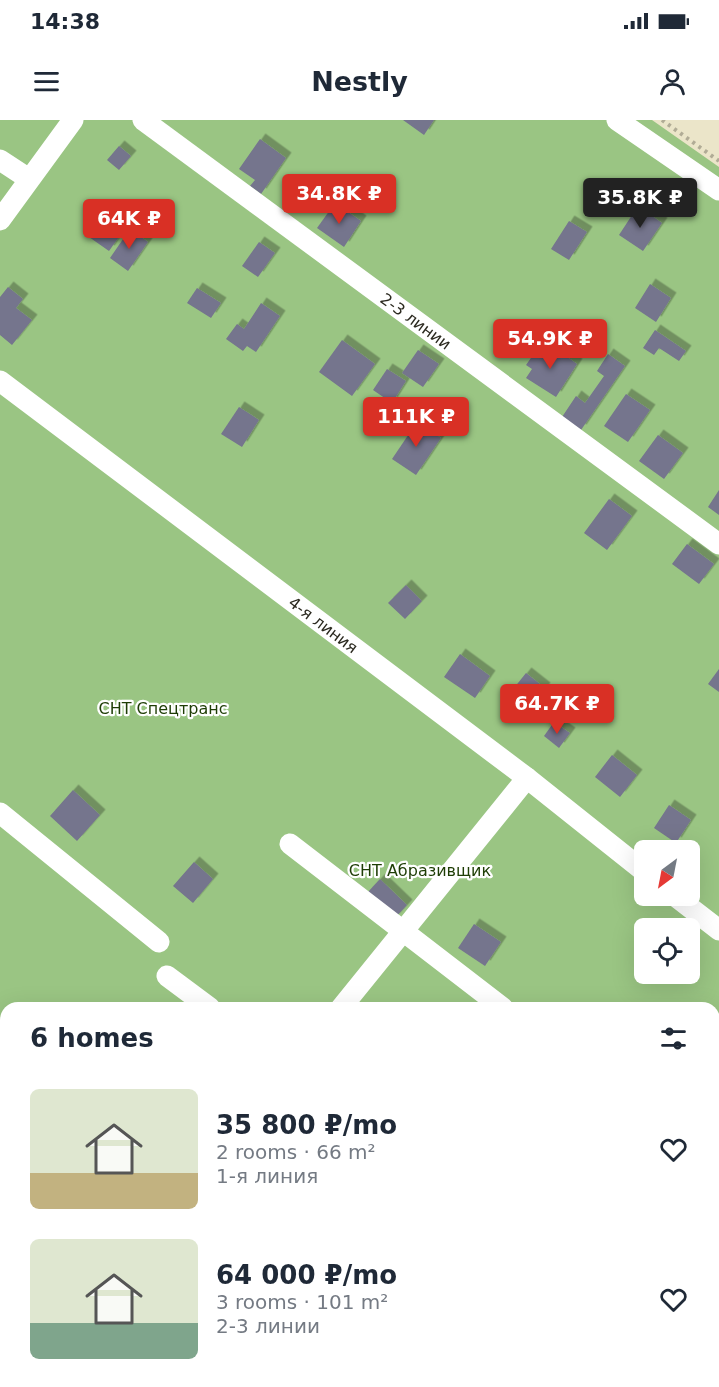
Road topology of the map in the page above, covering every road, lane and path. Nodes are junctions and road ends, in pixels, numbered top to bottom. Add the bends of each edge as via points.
1 (73, 120) edge
2 (143, 120) edge
3 (617, 120) edge
4 (662, 120) edge
5 (0, 160) edge
6 (719, 161) edge
7 (29, 179) junction
8 (719, 190) edge
9 (0, 220) edge
10 (0, 381) edge
11 (719, 544) edge
12 (527, 778) junction
13 (0, 813) edge
14 (290, 844) dead end
15 (634, 863) edge
16 (688, 906) edge
17 (719, 930) edge
18 (402, 932) junction
19 (159, 942) dead end
20 (167, 976) dead end
21 (202, 1002) edge
22 (346, 1002) edge
23 (495, 1002) edge

1 - 7 street
2 - 11 street, 2-3 линии
3 - 8 street
4 - 6 path
5 - 7 street
7 - 9 street
10 - 12 street, 4-я линия
12 - 15 street, 4-я линия
12 - 18 street
13 - 19 street
14 - 18 street
16 - 17 street
18 - 22 street
18 - 23 street
20 - 21 street

